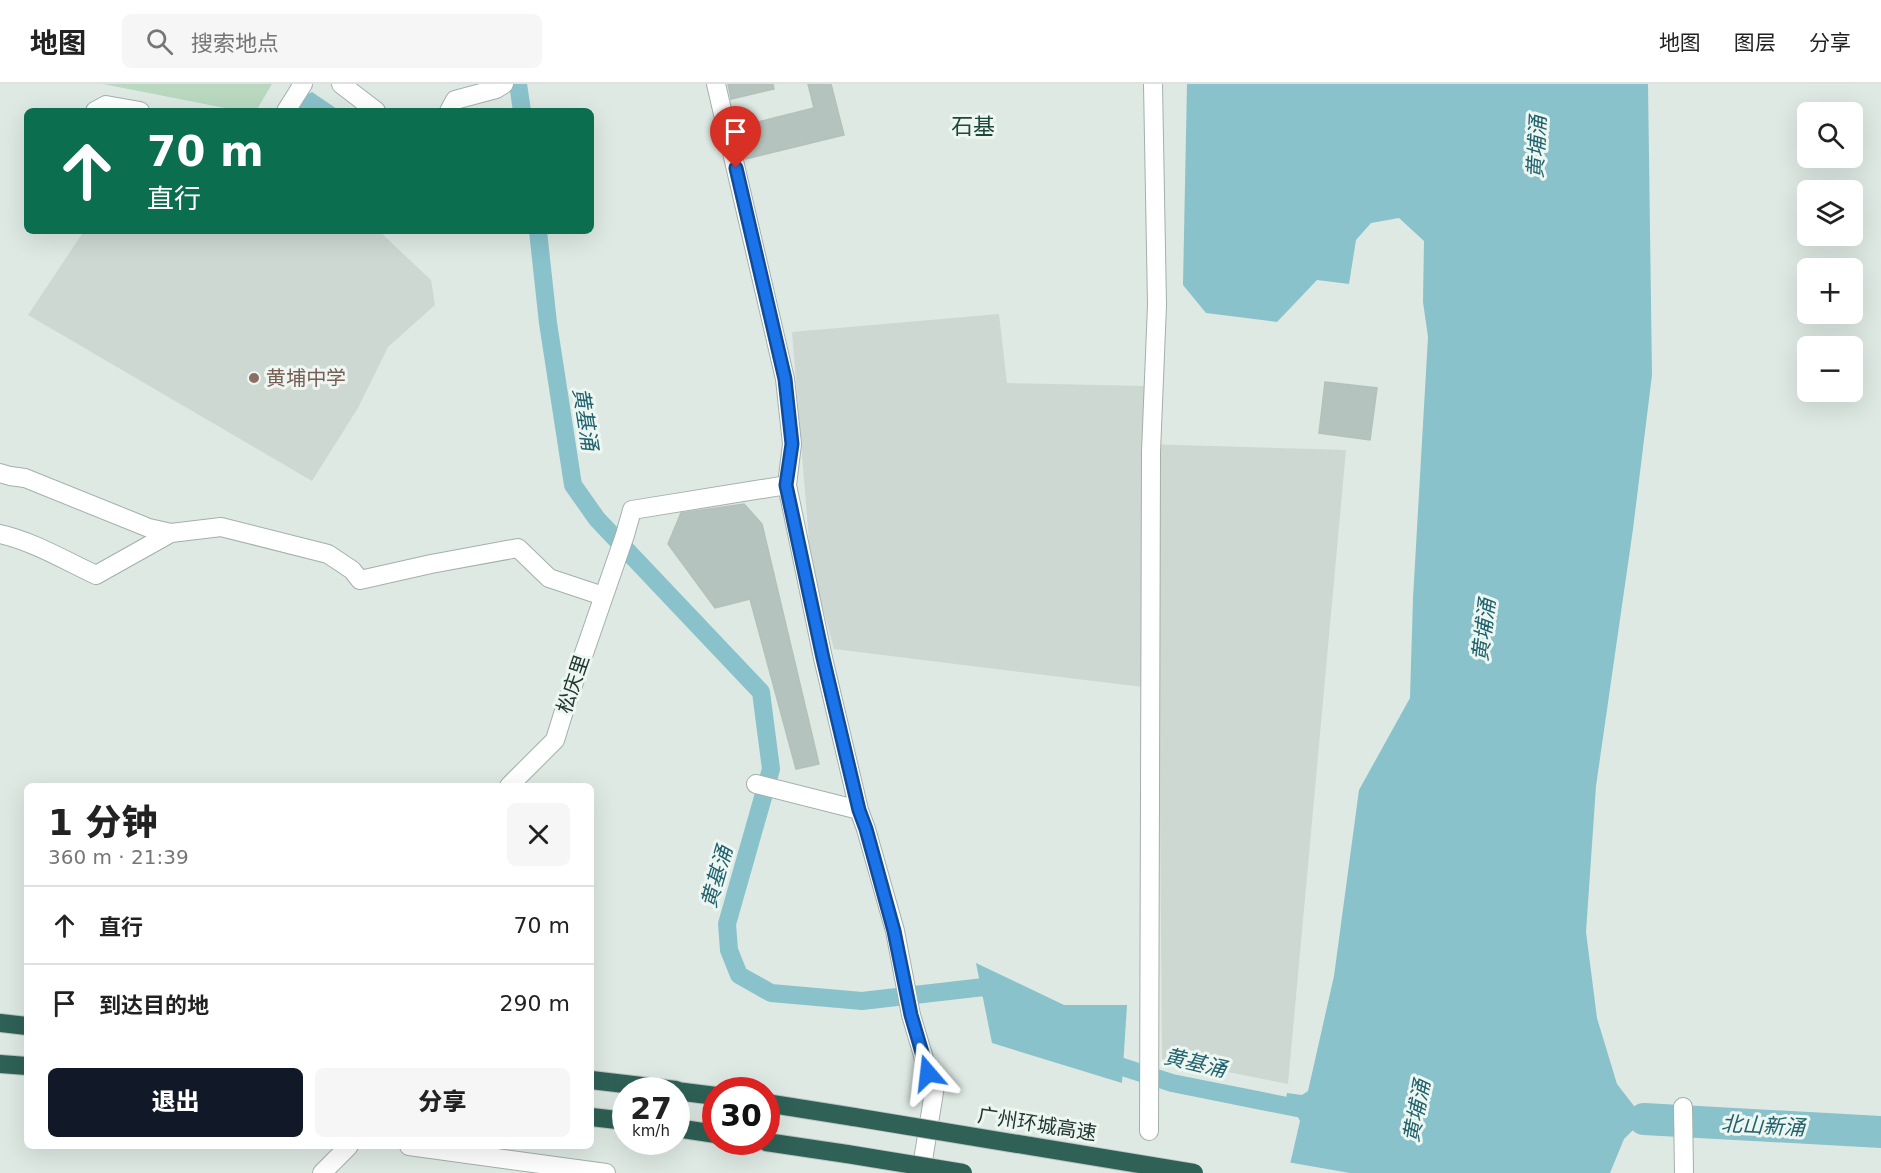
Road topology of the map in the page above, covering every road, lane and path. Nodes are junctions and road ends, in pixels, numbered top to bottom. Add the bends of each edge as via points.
1 (303, 84) edge
2 (341, 84) edge
3 (716, 84) edge
4 (1153, 84) edge
5 (500, 86) edge
6 (456, 98) edge
7 (100, 108) edge
8 (123, 108) edge
9 (288, 108) edge
10 (372, 108) edge
11 (0, 473) edge
12 (786, 485) junction
13 (171, 533) junction
14 (0, 534) edge
15 (603, 596) junction
16 (512, 783) edge
17 (756, 784) dead end
18 (859, 810) junction
19 (0, 1025) edge
20 (24, 1027) edge
21 (0, 1064) edge
22 (24, 1066) edge
23 (0, 1071) edge
24 (24, 1071) edge
25 (594, 1080) edge
26 (612, 1082) edge
27 (780, 1105) edge
28 (1684, 1110) dead end
29 (594, 1117) edge
30 (612, 1119) edge
31 (1149, 1131) dead end
32 (780, 1144) edge
33 (346, 1149) edge
34 (431, 1149) edge
35 (322, 1173) edge
36 (606, 1173) edge
37 (921, 1173) edge
38 (963, 1173) edge
39 (1194, 1173) edge
40 (1684, 1173) edge

1 - 9 street
2 - 10 street
3 - 12 street via 785,379 792,444
4 - 31 street via 1157,305 1151,452
5 - 6 street
7 - 8 street
11 - 13 street via 25,478 149,528
12 - 15 street, 松庆里 via 632,510
12 - 18 street
13 - 14 street via 96,575
13 - 15 street via 220,527 328,554 360,580 518,548 549,578
15 - 16 street, 松庆里 via 555,740
17 - 18 street
18 - 37 street via 886,898 911,1015 934,1092
19 - 20 highway
21 - 22 highway
23 - 24 highway
25 - 26 highway
27 - 39 highway, 广州环城高速, bridge
28 - 40 street
29 - 30 highway
32 - 38 highway, bridge
33 - 35 street
34 - 36 street

